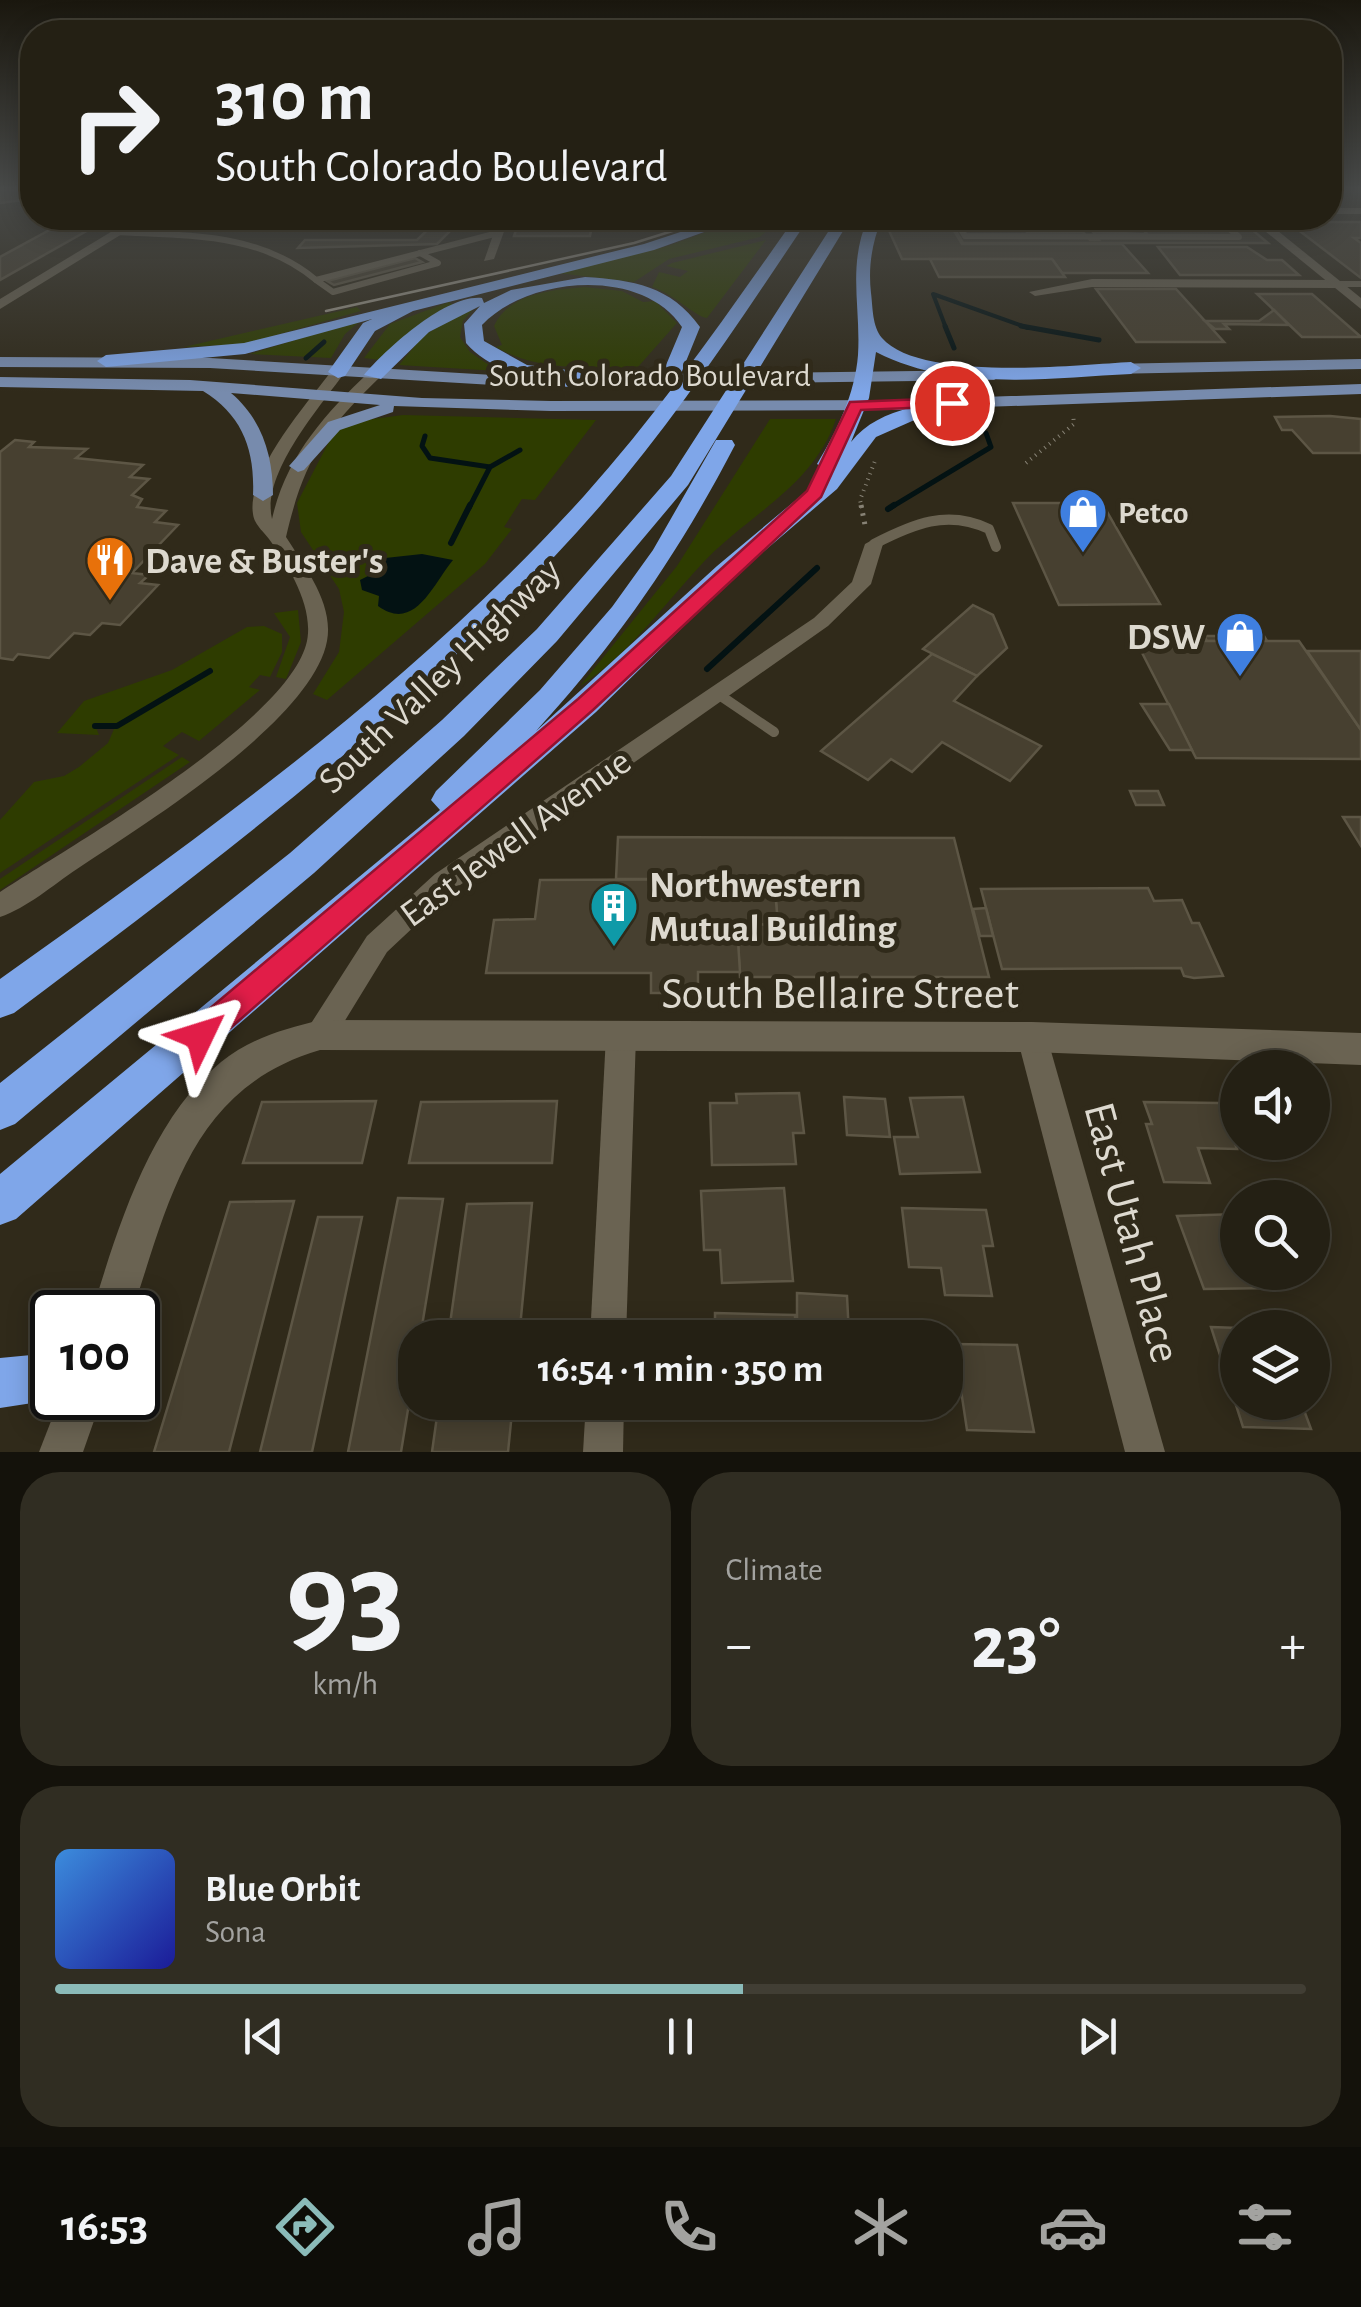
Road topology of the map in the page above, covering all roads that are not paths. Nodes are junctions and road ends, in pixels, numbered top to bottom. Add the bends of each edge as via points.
1 (75, 258) edge
2 (282, 258) edge
3 (402, 258) edge
4 (429, 258) edge
5 (601, 258) edge
6 (774, 258) edge
7 (819, 258) edge
8 (861, 258) edge
9 (1304, 258) edge
10 (806, 279) junction
11 (316, 280) junction
12 (550, 284) junction
13 (1336, 284) junction
14 (1361, 284) edge
15 (1035, 292) dead end
16 (449, 295) junction
17 (0, 305) edge
18 (1361, 306) edge
19 (863, 315) junction
20 (106, 361) junction
21 (0, 362) edge
22 (1361, 364) edge
23 (1131, 368) junction
24 (338, 372) junction
25 (374, 375) junction
26 (863, 380) junction
27 (608, 381) junction
28 (0, 382) edge
29 (190, 385) junction
30 (1355, 390) edge
31 (321, 395) junction
32 (351, 398) junction
33 (980, 402) junction
34 (422, 403) junction
35 (855, 405) junction
36 (298, 466) junction
37 (604, 486) junction
38 (815, 494) junction
39 (263, 495) junction
40 (278, 536) junction
41 (874, 544) joint
42 (996, 547) dead end
43 (718, 694) junction
44 (774, 732) dead end
45 (0, 906) edge
46 (0, 998) edge
47 (320, 1035) junction
48 (621, 1036) junction
49 (1032, 1037) junction
50 (1361, 1049) edge
51 (0, 1109) edge
52 (80, 1138) junction
53 (0, 1203) edge
54 (120, 1290) edge
55 (609, 1320) edge
56 (30, 1380) edge
57 (0, 1383) edge
58 (73, 1420) edge
59 (605, 1420) edge
60 (61, 1452) edge
61 (603, 1452) edge
62 (1145, 1452) edge

1 - 17 street
2 - 11 lane
3 - 11 lane
4 - 11 lane via 438,263 331,292
5 - 16 highway
6 - 37 highway, South Valley Highway
7 - 10 highway, South Valley Highway
8 - 19 highway
9 - 13 street
10 - 51 highway, South Valley Highway via 671,492 547,635 346,826
10 - 52 highway via 691,506 604,634 463,785
12 - 25 highway via 449,313 415,334
12 - 27 highway via 506,296 482,311 471,329 475,343 493,358 532,372
12 - 37 highway via 644,290 677,306 691,327 672,375
13 - 14 lane
13 - 15 street via 1092,283
13 - 18 street
16 - 20 highway via 245,348
16 - 24 highway via 376,322
19 - 23 highway via 877,343 923,364
19 - 26 highway
20 - 21 main road, South Colorado Boulevard
20 - 24 main road, South Colorado Boulevard
22 - 23 main road, South Colorado Boulevard
23 - 26 main road, South Colorado Boulevard
24 - 25 main road, South Colorado Boulevard
24 - 31 street
25 - 27 main road, South Colorado Boulevard
25 - 32 street
26 - 27 main road, South Colorado Boulevard
26 - 35 highway
28 - 29 main road, South Colorado Boulevard
29 - 31 main road, South Colorado Boulevard
29 - 39 main road via 238,405 263,468
30 - 33 main road, South Colorado Boulevard
31 - 32 main road, South Colorado Boulevard
31 - 39 street
32 - 34 main road, South Colorado Boulevard
32 - 36 street via 311,439
33 - 35 main road, South Colorado Boulevard
33 - 38 highway via 924,411 874,430 846,468
34 - 35 main road, South Colorado Boulevard
34 - 36 main road via 345,420
35 - 38 highway
36 - 40 street
37 - 46 highway, South Valley Highway via 501,594 363,718 215,840
38 - 52 highway via 557,730
39 - 40 street via 262,519
40 - 45 street via 318,616 314,654 292,694 240,742
41 - 42 lane via 955,515 989,529
41 - 43 street, East Jewell Avenue via 867,576 841,605
43 - 44 lane
43 - 47 street, East Jewell Avenue via 483,851 400,919 359,968
47 - 48 street, South Bellaire Street
47 - 54 street via 264,1050 236,1068 202,1105 176,1144
48 - 49 street, South Bellaire Street
48 - 55 street
49 - 50 street, South Bellaire Street
49 - 62 street, East Utah Place
52 - 53 highway
56 - 57 highway
58 - 60 street
59 - 61 street

